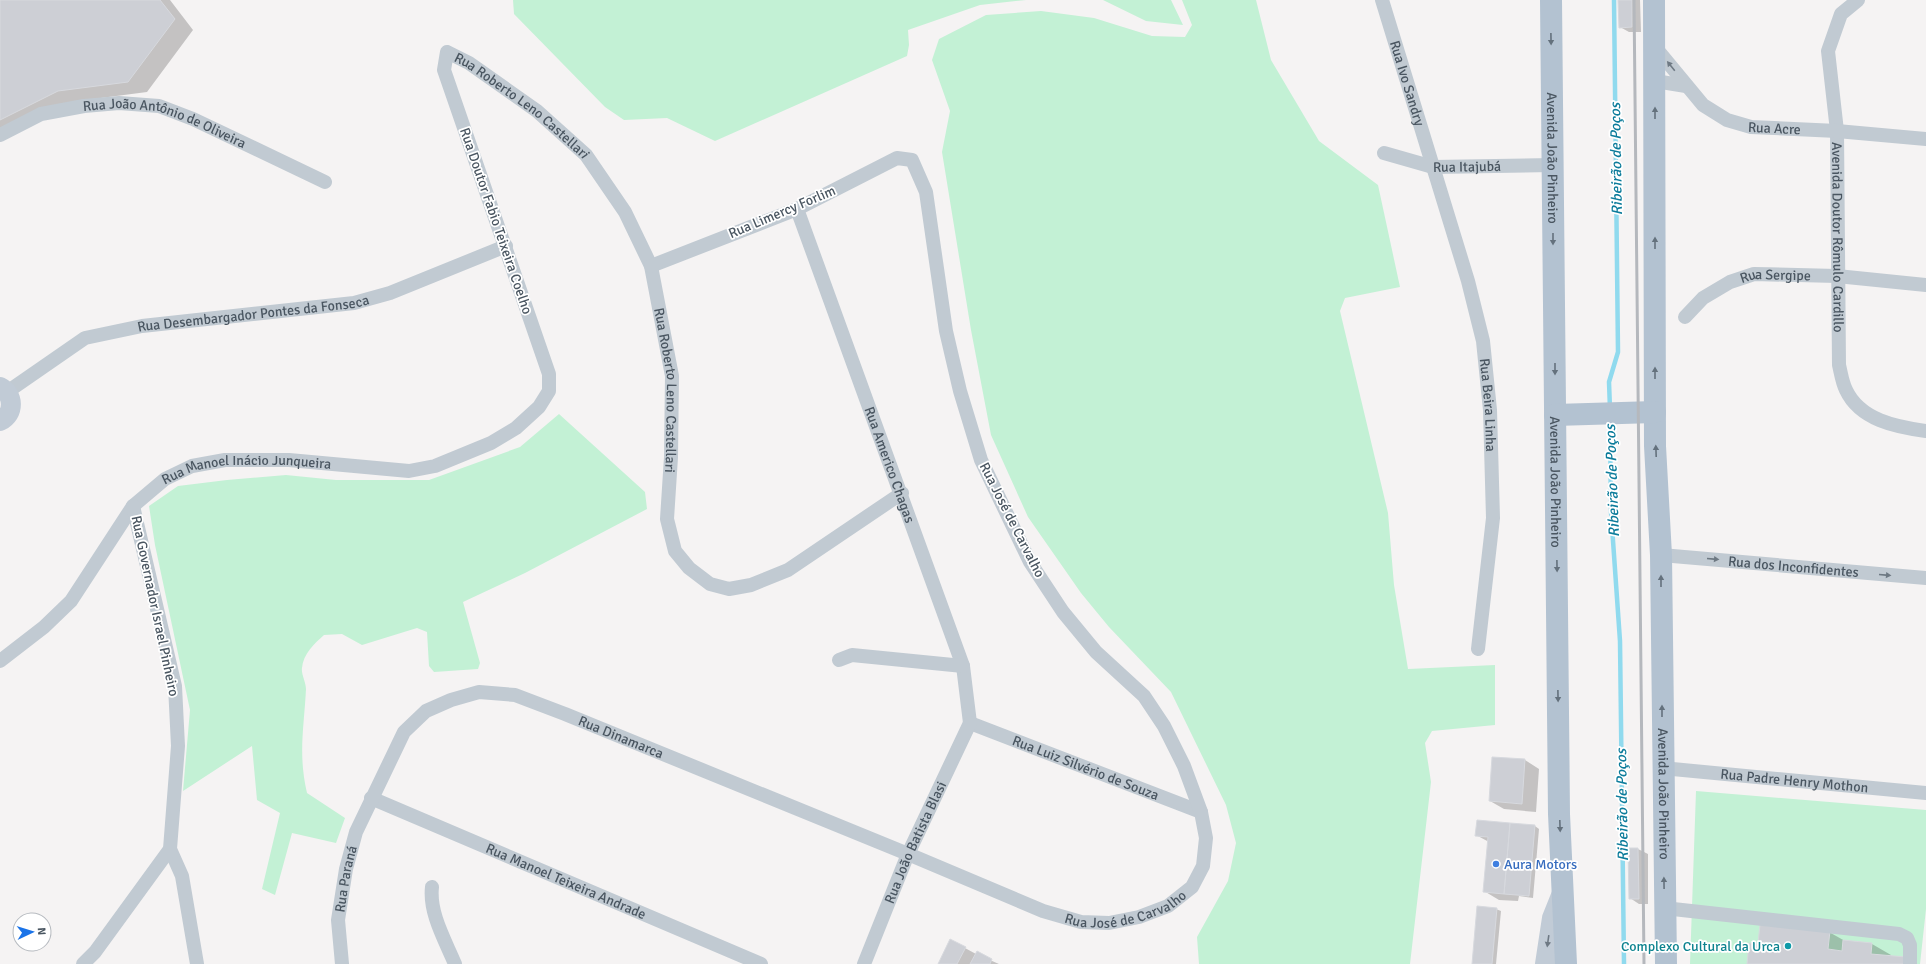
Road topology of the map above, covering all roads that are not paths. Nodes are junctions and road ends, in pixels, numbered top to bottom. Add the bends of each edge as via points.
1 (1382, 0) edge
2 (1551, 0) edge
3 (1654, 0) edge
4 (1858, 0) edge
5 (1655, 47) junction
6 (447, 52) joint
7 (1655, 81) junction
8 (1686, 86) junction
9 (1836, 131) junction
10 (0, 135) edge
11 (1926, 139) edge
12 (1384, 153) dead end
13 (912, 160) joint
14 (1553, 165) junction
15 (1433, 167) junction
16 (325, 182) dead end
17 (797, 208) junction
18 (506, 246) junction
19 (651, 266) junction
20 (1837, 276) junction
21 (1926, 285) edge
22 (1685, 317) dead end
23 (4, 389) edge
24 (549, 391) joint
25 (1647, 412) junction
26 (1555, 415) junction
27 (0, 421) edge
28 (1926, 431) edge
29 (902, 493) junction
30 (133, 506) junction
31 (1660, 555) junction
32 (1926, 578) edge
33 (1478, 649) dead end
34 (839, 660) dead end
35 (0, 661) edge
36 (963, 666) junction
37 (970, 723) junction
38 (1662, 768) junction
39 (1926, 793) edge
40 (371, 798) junction
41 (1201, 812) junction
42 (170, 849) junction
43 (908, 854) junction
44 (432, 886) dead end
45 (1562, 893) junction
46 (1664, 908) junction
47 (83, 964) edge
48 (196, 964) edge
49 (342, 964) edge
50 (455, 964) edge
51 (761, 964) edge
52 (864, 964) edge
53 (1545, 964) edge
54 (1566, 964) edge
55 (1666, 964) edge
56 (1910, 964) edge

1 - 15 street, Rua Ivo Sandry
2 -> 14 main road, Avenida João Pinheiro
3 - 5 main road, Avenida João Pinheiro
4 - 9 street, Avenida Doutor Rômulo Cardillo via 1841,14 1828,51
5 - 7 main road, Avenida João Pinheiro
8 -> 5 street, Rua Acre
6 - 18 street, Rua Doutor Fabio Teixeira Coelho via 444,70
6 - 19 street, Rua Roberto Leno Castellari via 468,63 537,111 586,155 625,212
7 - 8 street
25 -> 7 main road, Avenida João Pinheiro
8 - 9 street, Rua Acre via 1703,105 1727,120 1752,128
9 - 11 street, Rua Acre
9 - 20 street, Avenida Doutor Rômulo Cardillo
10 - 16 street, Rua João Antônio de Oliveira via 41,114 84,106 119,103 160,106
12 - 15 street, Rua Itajubá
13 - 17 street, Rua Limercy Forlim via 897,158
13 - 41 street, Rua José de Carvalho via 926,192 946,330 960,391 981,460 1030,562 1063,612 1096,652 1144,696 1164,726 1184,766
14 - 15 street, Rua Itajubá
14 -> 26 main road, Avenida João Pinheiro
15 - 33 street, Rua Beira Linha via 1468,281 1483,341 1490,410 1492,518
17 - 19 street, Rua Limercy Forlim
17 - 29 street, Rua Americo Chagas
18 - 23 street, Rua Desembargador Pontes da Fonseca via 390,293 354,303 142,326 85,338
18 - 24 street, Rua Doutor Fabio Teixeira Coelho via 549,374
19 - 29 street, Rua Roberto Leno Castellari via 672,376 667,519 675,550 689,568 710,584 729,589 751,585 788,570
20 - 21 street, Rua Sergipe
20 - 22 street, Rua Sergipe via 1754,274 1730,282 1703,298
20 - 28 street, Avenida Doutor Rômulo Cardillo via 1839,365 1846,390 1859,407 1880,421
23 - 27 street via 10,398 10,410
24 - 30 street, Rua Manoel Inácio Junqueira via 539,407 516,428 491,443 435,466 409,471 289,460 226,460 192,466 165,479
25 - 26 main road
31 -> 25 main road, Avenida João Pinheiro
26 -> 45 main road, Avenida João Pinheiro
29 - 36 street, Rua Americo Chagas
30 - 35 street, Rua Manoel Inácio Junqueira via 71,601 44,627
30 - 42 street, Rua Governador Israel Pinheiro via 175,686 178,746
31 -> 32 street, Rua dos Inconfidentes
38 -> 31 main road, Avenida João Pinheiro
34 - 36 street via 852,655
36 - 37 street, Rua Americo Chagas
37 - 41 street, Rua Luiz Silvério de Souza
37 - 43 street, Rua João Batista Blasi
38 - 39 street, Rua Padre Henry Mothon
46 -> 38 main road, Avenida João Pinheiro
40 - 43 street, Rua Dinamarca via 404,732 426,712 452,700 479,692 514,695
40 - 49 street, Rua Paraná via 356,832 346,869 338,920
40 - 51 street, Rua Manoel Teixeira Andrade
41 - 43 street, Rua José de Carvalho via 1206,838 1203,866 1192,887 1168,906 1139,918 1108,923 1081,922 1043,911
42 - 47 street via 95,952
42 - 48 street via 182,876
43 - 52 street, Rua João Batista Blasi
44 - 50 street via 431,900
45 -> 53 street via 1552,918
45 - 54 main road, Avenida João Pinheiro
46 - 55 main road, Avenida João Pinheiro
46 - 56 street via 1899,934 1907,938 1910,945

